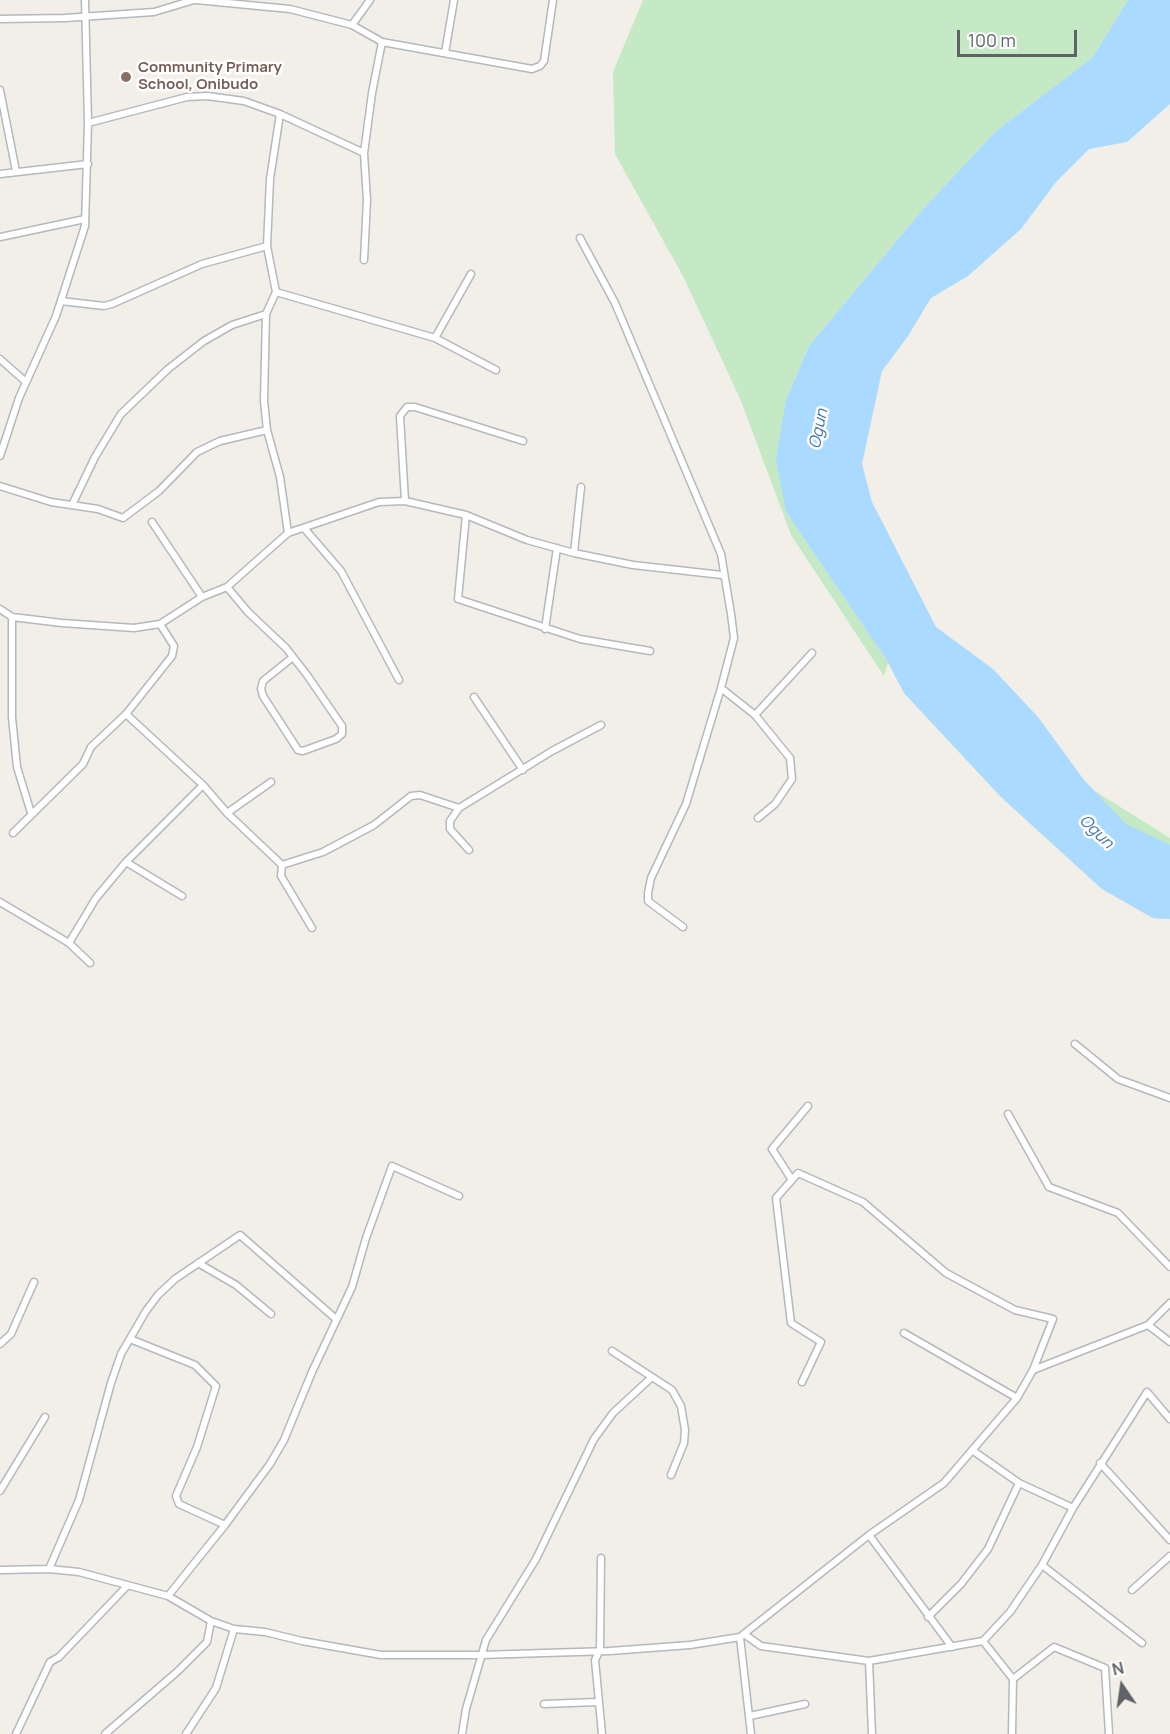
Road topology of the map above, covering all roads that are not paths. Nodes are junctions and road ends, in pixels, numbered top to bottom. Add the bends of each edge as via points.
1 (85, 0) edge
2 (195, 0) edge
3 (370, 0) edge
4 (454, 0) edge
5 (553, 0) edge
6 (278, 4) edge
7 (84, 17) junction
8 (0, 19) edge
9 (352, 25) junction
10 (382, 42) junction
11 (444, 52) junction
12 (0, 90) edge
13 (280, 114) junction
14 (88, 123) junction
15 (364, 153) junction
16 (88, 164) junction
17 (16, 171) junction
18 (0, 174) edge
19 (85, 219) junction
20 (0, 237) edge
21 (580, 238) dead end
22 (267, 246) junction
23 (364, 260) dead end
24 (471, 274) dead end
25 (276, 292) junction
26 (61, 301) junction
27 (266, 314) junction
28 (435, 338) junction
29 (0, 359) edge
30 (496, 370) dead end
31 (26, 382) junction
32 (267, 430) junction
33 (523, 441) dead end
34 (0, 456) edge
35 (0, 486) edge
36 (581, 487) dead end
37 (405, 501) junction
38 (72, 505) junction
39 (465, 515) junction
40 (152, 522) dead end
41 (304, 528) junction
42 (288, 533) junction
43 (557, 549) junction
44 (574, 553) junction
45 (722, 575) junction
46 (227, 587) junction
47 (202, 597) junction
48 (0, 609) edge
49 (12, 617) junction
50 (160, 624) junction
51 (545, 629) junction
52 (650, 651) dead end
53 (812, 653) dead end
54 (292, 657) junction
55 (399, 680) dead end
56 (721, 688) junction
57 (474, 697) dead end
58 (126, 714) junction
59 (755, 715) junction
60 (601, 725) dead end
61 (523, 770) junction
62 (271, 782) dead end
63 (203, 785) junction
64 (459, 808) junction
65 (32, 813) junction
66 (227, 813) junction
67 (758, 818) dead end
68 (13, 833) dead end
69 (469, 850) dead end
70 (126, 862) junction
71 (282, 865) junction
72 (182, 896) dead end
73 (0, 902) edge
74 (683, 927) dead end
75 (312, 928) dead end
76 (69, 943) junction
77 (90, 963) dead end
78 (1075, 1044) dead end
79 (1170, 1098) edge
80 (808, 1106) dead end
81 (1008, 1114) dead end
82 (792, 1180) junction
83 (459, 1196) dead end
84 (198, 1263) junction
85 (1170, 1267) edge
86 (34, 1282) dead end
87 (1170, 1303) edge
88 (271, 1314) dead end
89 (336, 1319) junction
90 (1148, 1325) junction
91 (904, 1333) dead end
92 (130, 1339) junction
93 (1170, 1342) edge
94 (0, 1344) edge
95 (612, 1351) dead end
96 (1033, 1370) junction
97 (652, 1377) junction
98 (802, 1382) dead end
99 (1017, 1398) junction
100 (45, 1417) dead end
101 (1170, 1419) edge
102 (972, 1450) junction
103 (1100, 1463) junction
104 (671, 1475) dead end
105 (1019, 1483) junction
106 (0, 1491) edge
107 (1073, 1508) junction
108 (225, 1526) junction
109 (869, 1534) junction
110 (1170, 1540) edge
111 (1170, 1556) edge
112 (601, 1558) dead end
113 (1042, 1565) junction
114 (49, 1569) junction
115 (0, 1570) edge
116 (127, 1586) junction
117 (1132, 1590) dead end
118 (168, 1596) junction
119 (928, 1617) junction
120 (211, 1621) junction
121 (234, 1629) junction
122 (742, 1636) junction
123 (983, 1641) junction
124 (1142, 1643) dead end
125 (952, 1647) junction
126 (600, 1650) junction
127 (480, 1655) junction
128 (870, 1661) junction
129 (1013, 1679) junction
130 (598, 1702) junction
131 (544, 1704) dead end
132 (805, 1704) dead end
133 (750, 1716) junction
134 (16, 1734) edge
135 (105, 1734) edge
136 (186, 1734) edge
137 (462, 1734) edge
138 (602, 1734) edge
139 (751, 1734) edge
140 (872, 1734) edge
141 (1012, 1734) edge
142 (1109, 1734) edge

1 - 7 street
2 - 6 street
2 - 7 street via 154,12
3 - 9 street
4 - 11 street
5 - 11 street via 540,66 532,69
6 - 9 street
7 - 8 street
7 - 14 street
9 - 10 street
10 - 11 street
10 - 15 street
12 - 17 street
13 - 14 street via 244,101 198,96
13 - 15 street
13 - 22 street via 270,179
14 - 16 street
15 - 23 street
16 - 17 street
16 - 19 street
17 - 18 street
19 - 20 street
19 - 26 street
21 - 45 street via 615,303 721,554
22 - 25 street
22 - 26 street via 202,264 112,304
24 - 28 street
25 - 27 street
25 - 28 street
26 - 31 street
27 - 32 street
27 - 38 street via 232,325 204,341 121,414
28 - 30 street
29 - 31 street
31 - 34 street
32 - 38 street via 220,441 197,452 159,491 123,518
32 - 42 street via 280,477
33 - 37 street via 407,407 400,416
35 - 38 street
36 - 44 street
37 - 39 street
37 - 41 street via 370,503
39 - 43 street
39 - 51 street via 458,599
40 - 47 street
41 - 42 street
41 - 55 street via 341,571
42 - 46 street
43 - 44 street
43 - 51 street
44 - 45 street via 633,565
45 - 56 street via 734,638
46 - 47 street
46 - 54 street
47 - 50 street
48 - 49 street
49 - 50 street via 134,628
49 - 65 street via 12,717 17,767
50 - 58 street via 174,646 172,656
51 - 52 street
53 - 59 street
54 - 54 street via 343,730 336,740 303,751 298,750 261,689 263,681
56 - 59 street
56 - 74 street via 686,804 651,878 648,893 648,901
57 - 61 street
58 - 63 street
58 - 65 street via 91,747 83,764
59 - 67 street via 790,758 792,767 789,785
60 - 61 street
61 - 64 street
62 - 66 street
63 - 66 street
63 - 70 street
64 - 69 street via 449,826
64 - 71 street via 420,795 411,796 374,825 323,852
65 - 68 street
66 - 71 street
70 - 72 street
70 - 76 street via 96,898
71 - 75 street via 282,876
73 - 76 street
76 - 77 street
78 - 79 street via 1118,1079
80 - 82 street via 772,1149
81 - 85 street via 1049,1187 1118,1213
82 - 96 street via 798,1173 863,1202 946,1273 1015,1310 1053,1319
82 - 98 street via 776,1198 791,1323 821,1342
83 - 89 street via 392,1166 352,1287
84 - 88 street via 236,1285
84 - 89 street via 240,1235
84 - 92 street via 158,1295
86 - 94 street via 11,1334
87 - 90 street
89 - 108 street via 284,1440
90 - 93 street
90 - 96 street
91 - 99 street
92 - 108 street via 195,1365 216,1386 176,1496 179,1504
92 - 114 street via 111,1383 79,1500
95 - 97 street
96 - 99 street
97 - 104 street via 672,1390 684,1416 684,1443
97 - 127 street via 613,1413 594,1439 536,1559
99 - 102 street
100 - 106 street
101 - 103 street via 1147,1392
102 - 105 street
102 - 109 street via 944,1483
103 - 107 street
103 - 110 street
105 - 107 street
105 - 119 street via 988,1549
107 - 113 street
108 - 118 street
109 - 119 street
109 - 122 street
111 - 117 street
112 - 126 street
113 - 123 street via 1010,1612
113 - 124 street
114 - 115 street
114 - 116 street via 79,1572
116 - 118 street
116 - 134 street via 50,1662
118 - 120 street
119 - 125 street
120 - 121 street
120 - 135 street via 207,1642
121 - 127 street via 381,1655
121 - 136 street via 216,1688
122 - 126 street via 690,1645
122 - 128 street via 761,1646
122 - 133 street
123 - 125 street
123 - 129 street
125 - 128 street
126 - 127 street
126 - 130 street via 595,1660
127 - 137 street
128 - 140 street
129 - 141 street
129 - 142 street via 1054,1647 1105,1668
130 - 131 street
130 - 138 street
132 - 133 street
133 - 139 street

